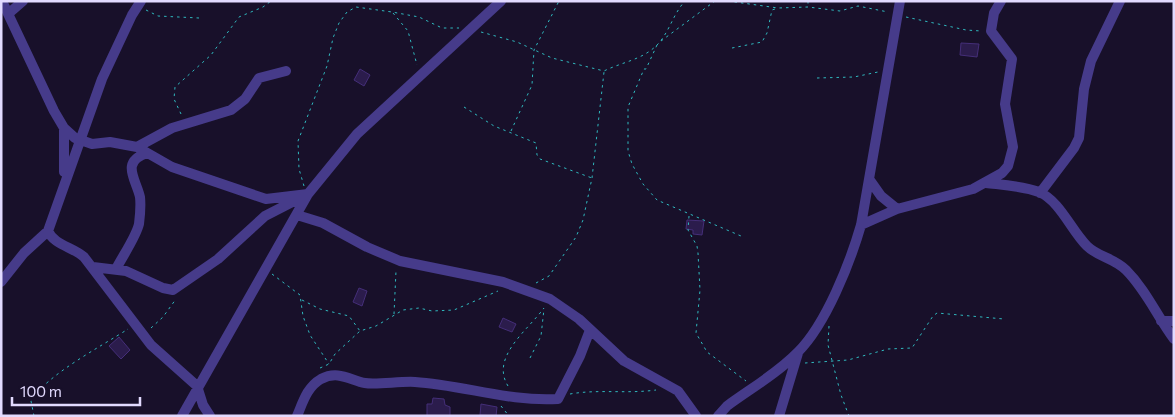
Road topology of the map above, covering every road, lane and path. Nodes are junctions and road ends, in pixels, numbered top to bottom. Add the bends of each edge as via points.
1 (2, 1) edge
2 (23, 1) edge
3 (271, 1) edge
4 (501, 1) edge
5 (559, 1) edge
6 (685, 1) edge
7 (715, 1) edge
8 (728, 1) edge
9 (808, 1) edge
10 (900, 1) edge
11 (1000, 1) edge
12 (1120, 1) edge
13 (138, 4) edge
14 (778, 8) junction
15 (808, 8) junction
16 (392, 12) junction
17 (8, 14) junction
18 (898, 16) junction
19 (199, 18) dead end
20 (473, 27) junction
21 (991, 31) junction
22 (660, 41) junction
23 (658, 44) junction
24 (732, 48) dead end
25 (534, 50) junction
26 (889, 69) junction
27 (286, 71) dead end
28 (604, 71) junction
29 (420, 75) junction
30 (817, 78) dead end
31 (464, 107) dead end
32 (188, 123) junction
33 (64, 128) junction
34 (511, 132) junction
35 (81, 142) junction
36 (137, 147) junction
37 (147, 152) junction
38 (592, 178) junction
39 (869, 179) junction
40 (986, 182) junction
41 (63, 186) junction
42 (1040, 193) junction
43 (308, 194) junction
44 (897, 210) junction
45 (297, 215) junction
46 (689, 215) junction
47 (861, 225) junction
48 (48, 231) junction
49 (741, 236) dead end
50 (392, 258) junction
51 (92, 267) junction
52 (116, 269) junction
53 (266, 269) junction
54 (185, 281) junction
55 (1, 282) edge
56 (533, 284) dead end
57 (515, 286) junction
58 (302, 300) junction
59 (547, 304) junction
60 (394, 315) junction
61 (1004, 319) dead end
62 (1161, 321) junction
63 (1174, 321) edge
64 (135, 325) junction
65 (829, 326) dead end
66 (590, 330) junction
67 (360, 332) junction
68 (142, 334) junction
69 (1174, 338) edge
70 (798, 353) junction
71 (530, 358) dead end
72 (832, 361) junction
73 (329, 364) junction
74 (795, 364) junction
75 (320, 368) dead end
76 (197, 386) junction
77 (672, 387) junction
78 (755, 387) junction
79 (511, 398) junction
80 (558, 399) junction
81 (34, 416) edge
82 (182, 416) edge
83 (210, 416) edge
84 (296, 416) edge
85 (696, 416) edge
86 (718, 416) edge
87 (779, 416) edge
88 (848, 416) edge

1 - 17 street
2 - 17 street
3 - 32 path via 239,17 211,55 175,87 174,99
4 - 20 street
5 - 25 path
6 - 22 path
7 - 22 path
8 - 14 path
9 - 15 path
10 - 18 street
11 - 21 street
12 - 42 street via 1091,61 1079,138
13 - 19 path via 158,16
13 - 35 street via 102,79
14 - 15 path
14 - 24 path via 772,10 762,42
15 - 18 path via 840,11 858,6
16 - 20 path via 419,18 442,28
16 - 29 path via 408,31
16 - 43 path via 356,7 347,12 339,23 327,66 298,141 299,170
17 - 33 street
18 - 21 path via 966,30
18 - 26 street
20 - 25 path
20 - 29 street
21 - 40 street via 1012,59 1005,104 1013,147 1008,166
22 - 23 path
23 - 28 path via 637,59
23 - 46 path via 628,106 628,151 648,192 657,200
25 - 28 path
25 - 34 path via 532,85
26 - 30 path via 868,76
26 - 39 street
27 - 32 street via 259,78 245,99 231,110
28 - 38 path
29 - 43 street via 357,134
31 - 34 path via 494,126
32 - 36 street
33 - 35 street
33 - 41 street
34 - 38 path via 536,144 540,159
35 - 36 street via 110,142
35 - 41 street
36 - 37 street
37 - 43 street via 172,167 266,199
37 - 52 street via 134,162 131,171 141,204 138,229
38 - 56 path via 587,210 576,238 545,280
39 - 44 street
39 - 47 street
40 - 42 street
40 - 44 street via 947,197
41 - 48 street
42 - 62 street via 1059,210 1087,246 1115,260 1126,270 1144,291
43 - 45 street
43 - 54 street via 265,216 218,259
44 - 47 street
45 - 50 street via 323,223
45 - 53 street
46 - 49 path
46 - 78 path via 688,230 698,253 700,290 696,333 707,352
47 - 70 street via 823,317
48 - 51 street via 55,240 79,253
48 - 55 street via 24,253
50 - 57 street
50 - 60 path via 397,282
51 - 52 street
51 - 64 street
52 - 54 street via 134,273 168,290
53 - 58 path via 297,291
53 - 76 street
54 - 68 path via 163,317
57 - 59 street
57 - 60 path via 454,310 413,308
58 - 67 path via 320,309 349,316
58 - 73 path via 303,316 310,335
59 - 66 street via 578,319
59 - 71 path via 541,336
59 - 79 path via 504,358 502,374
60 - 67 path
61 - 72 path via 937,313 912,348 888,349
62 - 63 street
62 - 69 street
64 - 68 street
64 - 81 path via 41,388 31,401
65 - 72 path via 828,345
66 - 77 street via 624,361
66 - 80 street
67 - 73 path via 335,354
68 - 76 street
70 - 74 street
70 - 78 street
72 - 74 path
72 - 88 path
73 - 75 path
74 - 87 street
76 - 82 street
76 - 83 street
77 - 80 path via 616,393 587,391
77 - 85 street
78 - 86 street
79 - 80 street
79 - 84 street via 415,382 364,383 348,376 333,376 321,379 310,388

